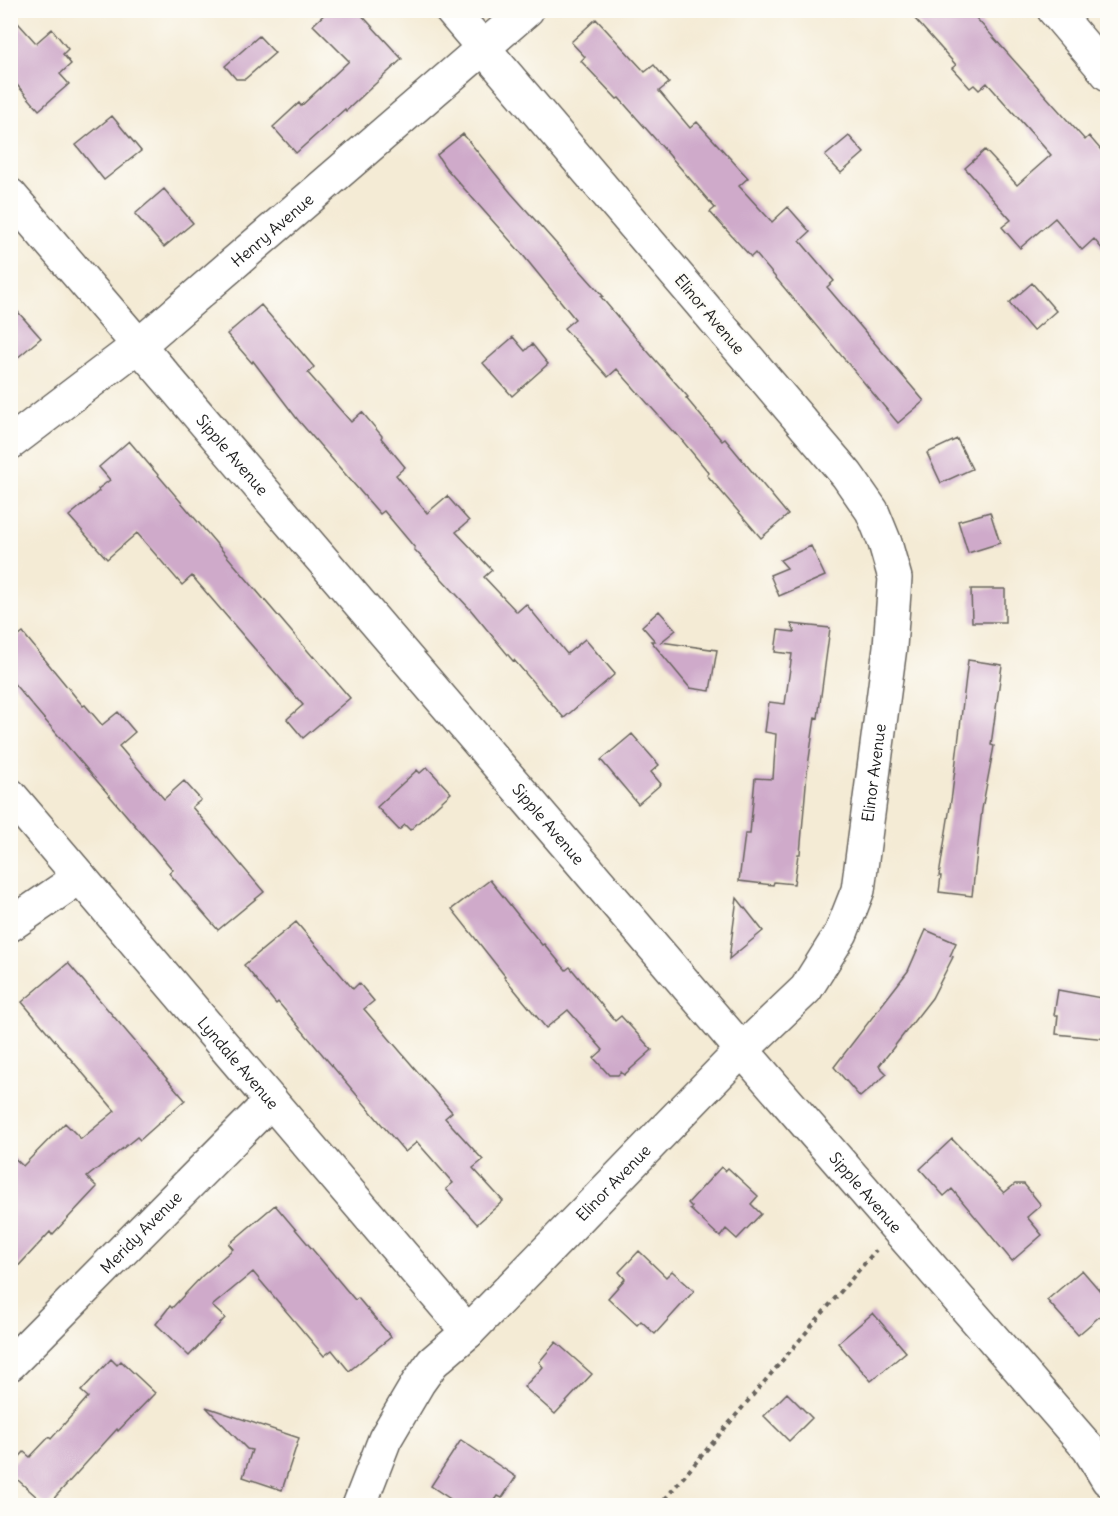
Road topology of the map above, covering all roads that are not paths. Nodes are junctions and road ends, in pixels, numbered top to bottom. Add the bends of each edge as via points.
1 (451, 10) edge
2 (526, 10) edge
3 (1054, 10) edge
4 (484, 49) junction
5 (1107, 74) edge
6 (10, 195) edge
7 (139, 345) junction
8 (10, 443) edge
9 (10, 795) edge
10 (80, 877) junction
11 (10, 925) edge
12 (742, 1050) junction
13 (271, 1101) junction
14 (468, 1332) junction
15 (10, 1364) edge
16 (1098, 1440) edge
17 (1107, 1480) edge
18 (359, 1506) edge

1 - 4 street, Elinor Avenue
2 - 4 street, Henry Avenue
3 - 5 street
4 - 7 street, Henry Avenue
4 - 12 street, Elinor Avenue via 847,475 872,511 895,578 890,647 858,890 841,933 806,989
6 - 7 street, Sipple Avenue
7 - 8 street, Henry Avenue
7 - 12 street, Sipple Avenue
9 - 10 street, Lyndale Avenue
10 - 11 street
10 - 13 street, Lyndale Avenue
12 - 14 street, Elinor Avenue
12 - 16 street, Sipple Avenue via 897,1226
13 - 14 street, Lyndale Avenue
13 - 15 street, Meridy Avenue
14 - 18 street, Elinor Avenue via 433,1362 412,1393 385,1439
16 - 17 street, Sipple Avenue

